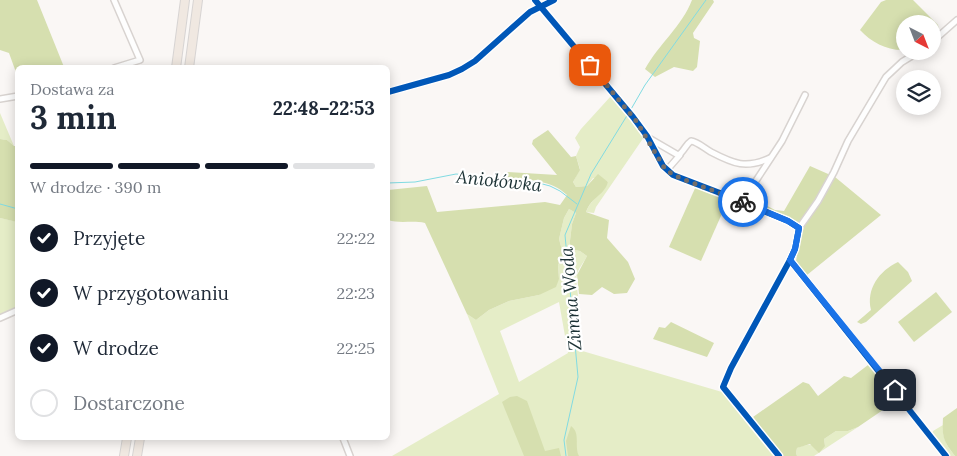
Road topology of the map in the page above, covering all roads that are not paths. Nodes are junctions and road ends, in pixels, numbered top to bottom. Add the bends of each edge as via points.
1 (114, 0) edge
2 (185, 0) edge
3 (198, 0) edge
4 (536, 0) edge
5 (554, 0) edge
6 (540, 6) junction
7 (957, 20) edge
8 (941, 34) edge
9 (905, 60) edge
10 (124, 65) edge
11 (176, 65) edge
12 (190, 65) edge
13 (390, 91) edge
14 (805, 94) dead end
15 (15, 96) edge
16 (0, 99) edge
17 (646, 135) junction
18 (680, 154) junction
19 (770, 158) junction
20 (667, 170) junction
21 (742, 202) junction
22 (799, 228) junction
23 (790, 260) junction
24 (15, 311) edge
25 (0, 318) edge
26 (127, 440) edge
27 (140, 440) edge
28 (344, 440) edge
29 (124, 456) edge
30 (137, 456) edge
31 (350, 456) edge
32 (779, 456) edge
33 (946, 456) edge

1 - 10 street via 140,60
2 - 11 highway
3 - 12 highway
4 - 6 street
5 - 6 street
6 - 13 street via 462,70
6 - 17 street
7 - 8 street
9 - 22 street via 886,77 848,141 818,201
14 - 19 street
15 - 16 street
17 - 18 street via 675,155
17 - 20 street
18 - 19 street via 690,141 694,141 745,166
18 - 20 street
19 - 21 street
20 - 21 street
21 - 22 street
22 - 23 street
23 - 32 street via 723,387
23 - 33 street
24 - 25 street
26 - 29 highway
27 - 30 highway
28 - 31 street

